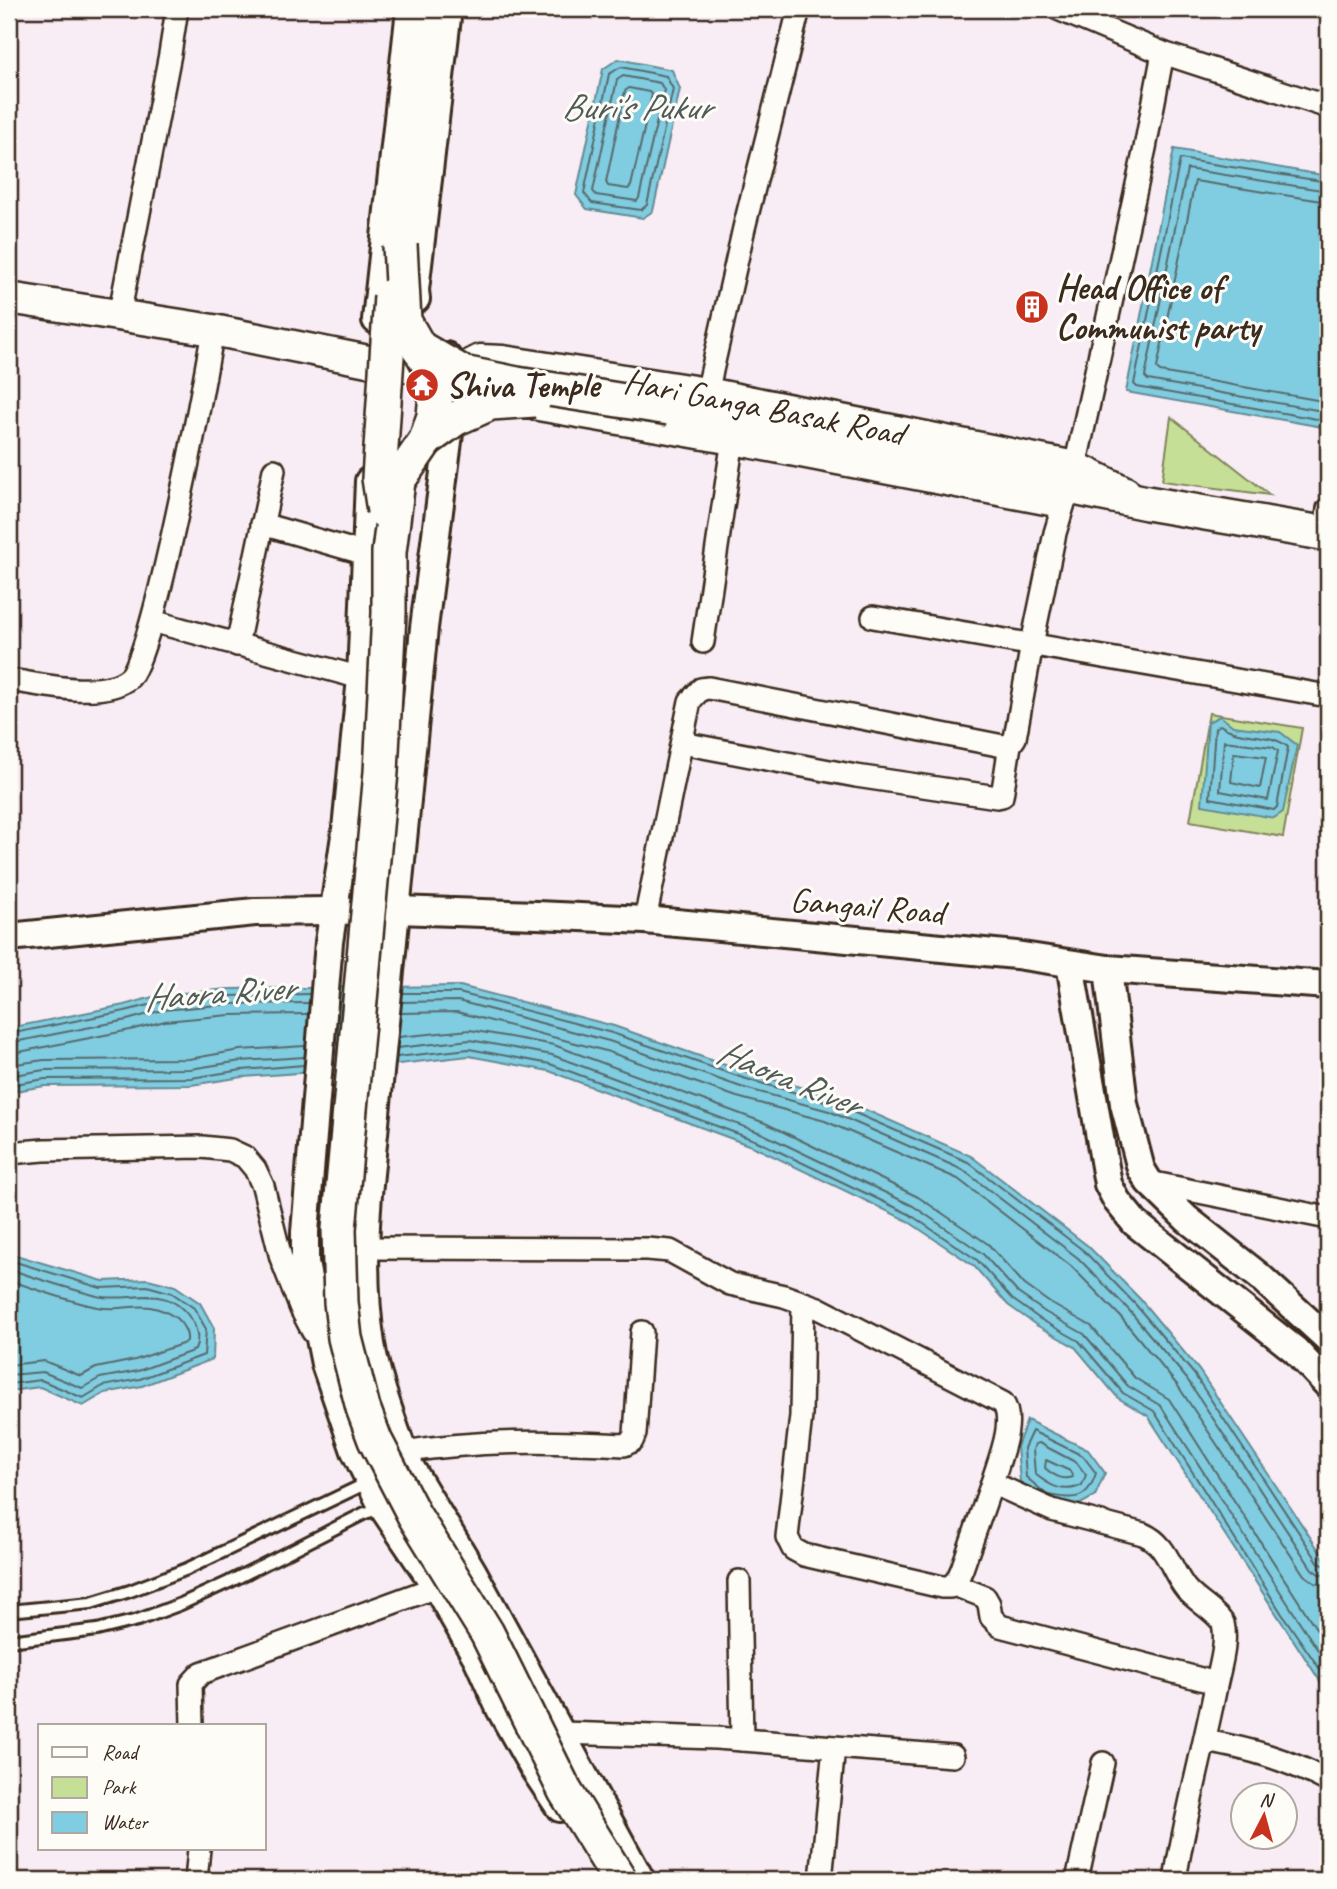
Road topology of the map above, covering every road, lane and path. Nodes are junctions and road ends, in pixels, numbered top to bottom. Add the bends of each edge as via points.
1 (177, 9) edge
2 (410, 9) edge
3 (430, 9) edge
4 (448, 9) edge
5 (799, 9) edge
6 (1058, 9) edge
7 (1163, 53) junction
8 (1328, 107) edge
9 (400, 245) junction
10 (9, 298) edge
11 (119, 316) junction
12 (213, 330) junction
13 (418, 347) junction
14 (373, 362) junction
15 (454, 373) junction
16 (707, 393) junction
17 (669, 408) junction
18 (733, 439) junction
19 (426, 440) junction
20 (274, 470) dead end
21 (1070, 485) junction
22 (262, 524) junction
23 (1327, 525) edge
24 (378, 553) junction
25 (873, 617) dead end
26 (152, 621) junction
27 (703, 642) dead end
28 (1032, 644) junction
29 (237, 645) junction
30 (361, 677) junction
31 (9, 680) edge
32 (1328, 696) edge
33 (682, 743) junction
34 (1010, 745) junction
35 (397, 910) junction
36 (333, 912) junction
37 (645, 920) junction
38 (9, 937) edge
39 (1070, 964) junction
40 (1108, 969) junction
41 (1328, 985) edge
42 (9, 1153) edge
43 (1149, 1182) junction
44 (1328, 1218) edge
45 (364, 1248) junction
46 (803, 1304) junction
47 (642, 1332) dead end
48 (1328, 1339) edge
49 (325, 1364) junction
50 (1328, 1385) edge
51 (411, 1468) junction
52 (371, 1481) junction
53 (992, 1483) junction
54 (383, 1508) junction
55 (472, 1572) junction
56 (739, 1581) dead end
57 (954, 1585) junction
58 (437, 1588) junction
59 (9, 1611) edge
60 (9, 1641) edge
61 (1216, 1683) junction
62 (192, 1724) edge
63 (562, 1733) junction
64 (742, 1740) junction
65 (1205, 1741) junction
66 (834, 1747) junction
67 (953, 1756) dead end
68 (1102, 1763) dead end
69 (1328, 1781) edge
70 (199, 1850) edge
71 (196, 1880) edge
72 (608, 1880) edge
73 (620, 1880) edge
74 (641, 1880) edge
75 (821, 1880) edge
76 (1077, 1880) edge
77 (1175, 1880) edge

1 - 11 street
2 - 14 street
3 - 9 main road
4 - 15 street via 415,290 420,325 457,371
5 - 16 street
6 - 7 street
7 - 8 street
7 - 21 street
9 - 13 main road, bridge via 404,321
9 - 24 main road, bridge via 392,275
10 - 11 main road
11 - 12 main road
12 - 14 main road
12 - 26 street
13 - 17 main road, bridge via 463,373
13 - 19 main road, bridge via 429,365 436,394
14 - 15 main road
14 - 24 street
15 - 16 main road, Hari Ganga Basak Road via 480,360 503,361
15 - 18 main road, Hari Ganga Basak Road via 476,394
15 - 35 street
16 - 21 main road, Hari Ganga Basak Road
17 - 19 main road, bridge via 540,400 491,403 455,419
17 - 21 main road
18 - 21 main road, Hari Ganga Basak Road
18 - 27 street
19 - 24 main road, bridge via 398,481
20 - 22 street
21 - 23 main road via 1147,503
21 - 28 street
22 - 24 street
22 - 29 street
24 - 30 street
24 - 73 main road, bridge via 389,625 381,772 339,1229 345,1338 363,1408 394,1478 486,1633 565,1791
25 - 28 street
26 - 29 street
26 - 31 street via 135,672 122,681 97,689 76,689
28 - 32 street
28 - 34 street
29 - 30 street
30 - 36 street
33 - 34 street via 690,701 701,689 709,688
33 - 34 street via 997,797 1005,789
33 - 37 street
35 - 36 street, Gangail Road
35 - 37 street, Gangail Road
35 - 45 street
36 - 38 street, Gangail Road via 255,912
36 - 49 street via 305,1232 305,1263
37 - 39 street, Gangail Road
39 - 40 street, Gangail Road
39 - 50 street via 1108,1184 1117,1201 1135,1223 1295,1350
40 - 41 street, Gangail Road
40 - 43 street via 1124,1104 1140,1169
42 - 49 street via 202,1147 245,1157 263,1186 281,1258
43 - 44 street
43 - 48 street
45 - 46 street via 647,1248 670,1251 730,1284
45 - 51 street via 371,1346
46 - 53 street via 862,1329 1003,1404 1008,1428
46 - 57 street via 801,1416 789,1543 804,1555 942,1587
47 - 51 street via 632,1441 624,1445 484,1442
49 - 52 street via 355,1451
51 - 52 lane
51 - 54 lane
51 - 55 street
52 - 54 street
52 - 59 lane via 187,1569 130,1591 91,1603
53 - 57 street
53 - 61 street via 1052,1510 1155,1539 1187,1590 1223,1623 1225,1640
54 - 58 street
54 - 60 lane via 138,1620
55 - 58 street
55 - 63 street
56 - 64 street
57 - 61 street via 985,1597 990,1617 1000,1626
58 - 62 street via 201,1672 191,1684
58 - 72 street via 532,1766
61 - 65 street
63 - 64 street
63 - 74 street
64 - 66 street
65 - 69 street via 1280,1758
65 - 77 street
66 - 67 street
66 - 75 street
68 - 76 street
70 - 71 street

